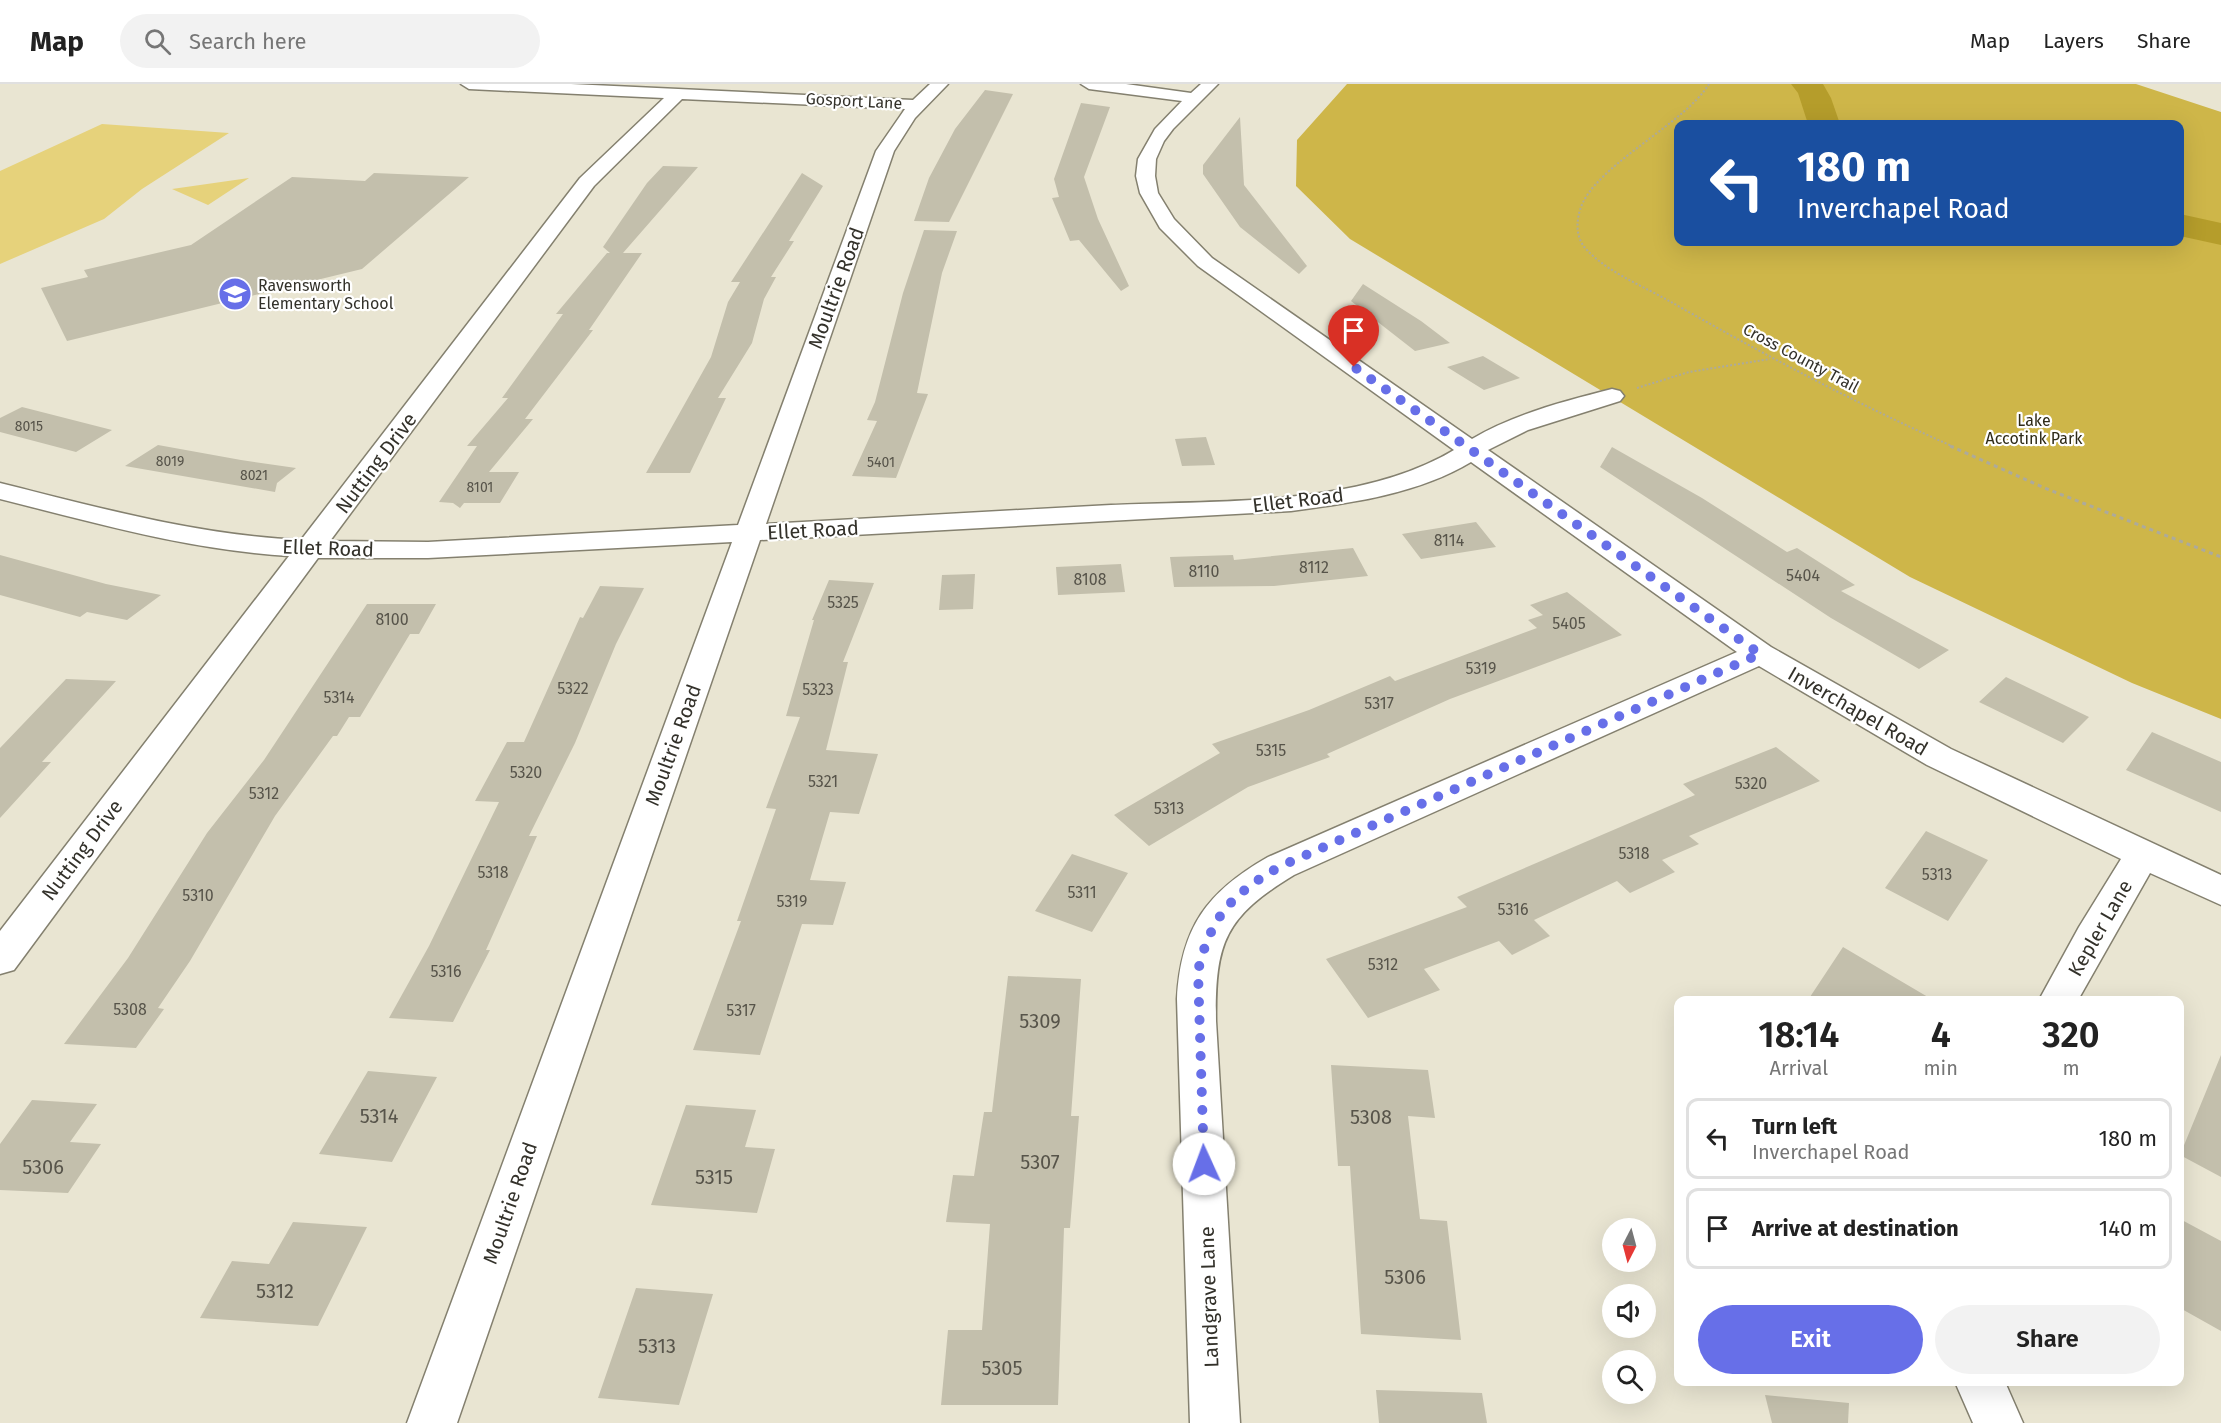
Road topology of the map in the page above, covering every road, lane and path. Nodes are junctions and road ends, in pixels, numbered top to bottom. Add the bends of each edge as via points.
1 (469, 84) edge
2 (940, 84) edge
3 (1089, 84) edge
4 (1709, 84) edge
5 (1203, 91) edge
6 (678, 94) junction
7 (915, 105) junction
8 (1771, 359) junction
9 (1612, 396) joint
10 (1473, 452) junction
11 (0, 491) edge
12 (749, 534) junction
13 (311, 550) junction
14 (2221, 557) edge
15 (1760, 654) junction
16 (2142, 855) junction
17 (2221, 891) edge
18 (0, 959) edge
19 (2060, 996) edge
20 (1982, 1386) edge
21 (432, 1423) edge
22 (1215, 1423) edge
23 (1998, 1423) edge

1 - 6 street, Gosport Lane
2 - 7 street, Moultrie Road
3 - 5 street
4 - 8 path, Cross County Trail via 1701,97 1616,168 1587,198 1579,214 1579,237 1590,254 1608,266
5 - 10 street, Inverchapel Road via 1163,130 1150,150 1146,180 1157,213 1176,237 1205,262
6 - 7 street, Gosport Lane
6 - 13 street, Nutting Drive via 587,182
7 - 12 street, Moultrie Road via 885,151
8 - 9 path via 1689,372
8 - 14 path, Cross County Trail via 1982,460
9 - 10 street, Ellet Road via 1508,429
10 - 12 street, Ellet Road via 1387,485 1308,502
10 - 15 street, Inverchapel Road
11 - 13 street, Ellet Road via 174,534
12 - 13 street, Ellet Road via 428,550
12 - 21 street, Moultrie Road
13 - 18 street, Nutting Drive
15 - 16 street, Inverchapel Road via 1939,757
15 - 22 street, Landgrave Lane via 1281,866 1235,896 1218,917 1205,942 1198,971
16 - 17 street, Inverchapel Road
16 - 19 street, Kepler Lane
20 - 23 street

